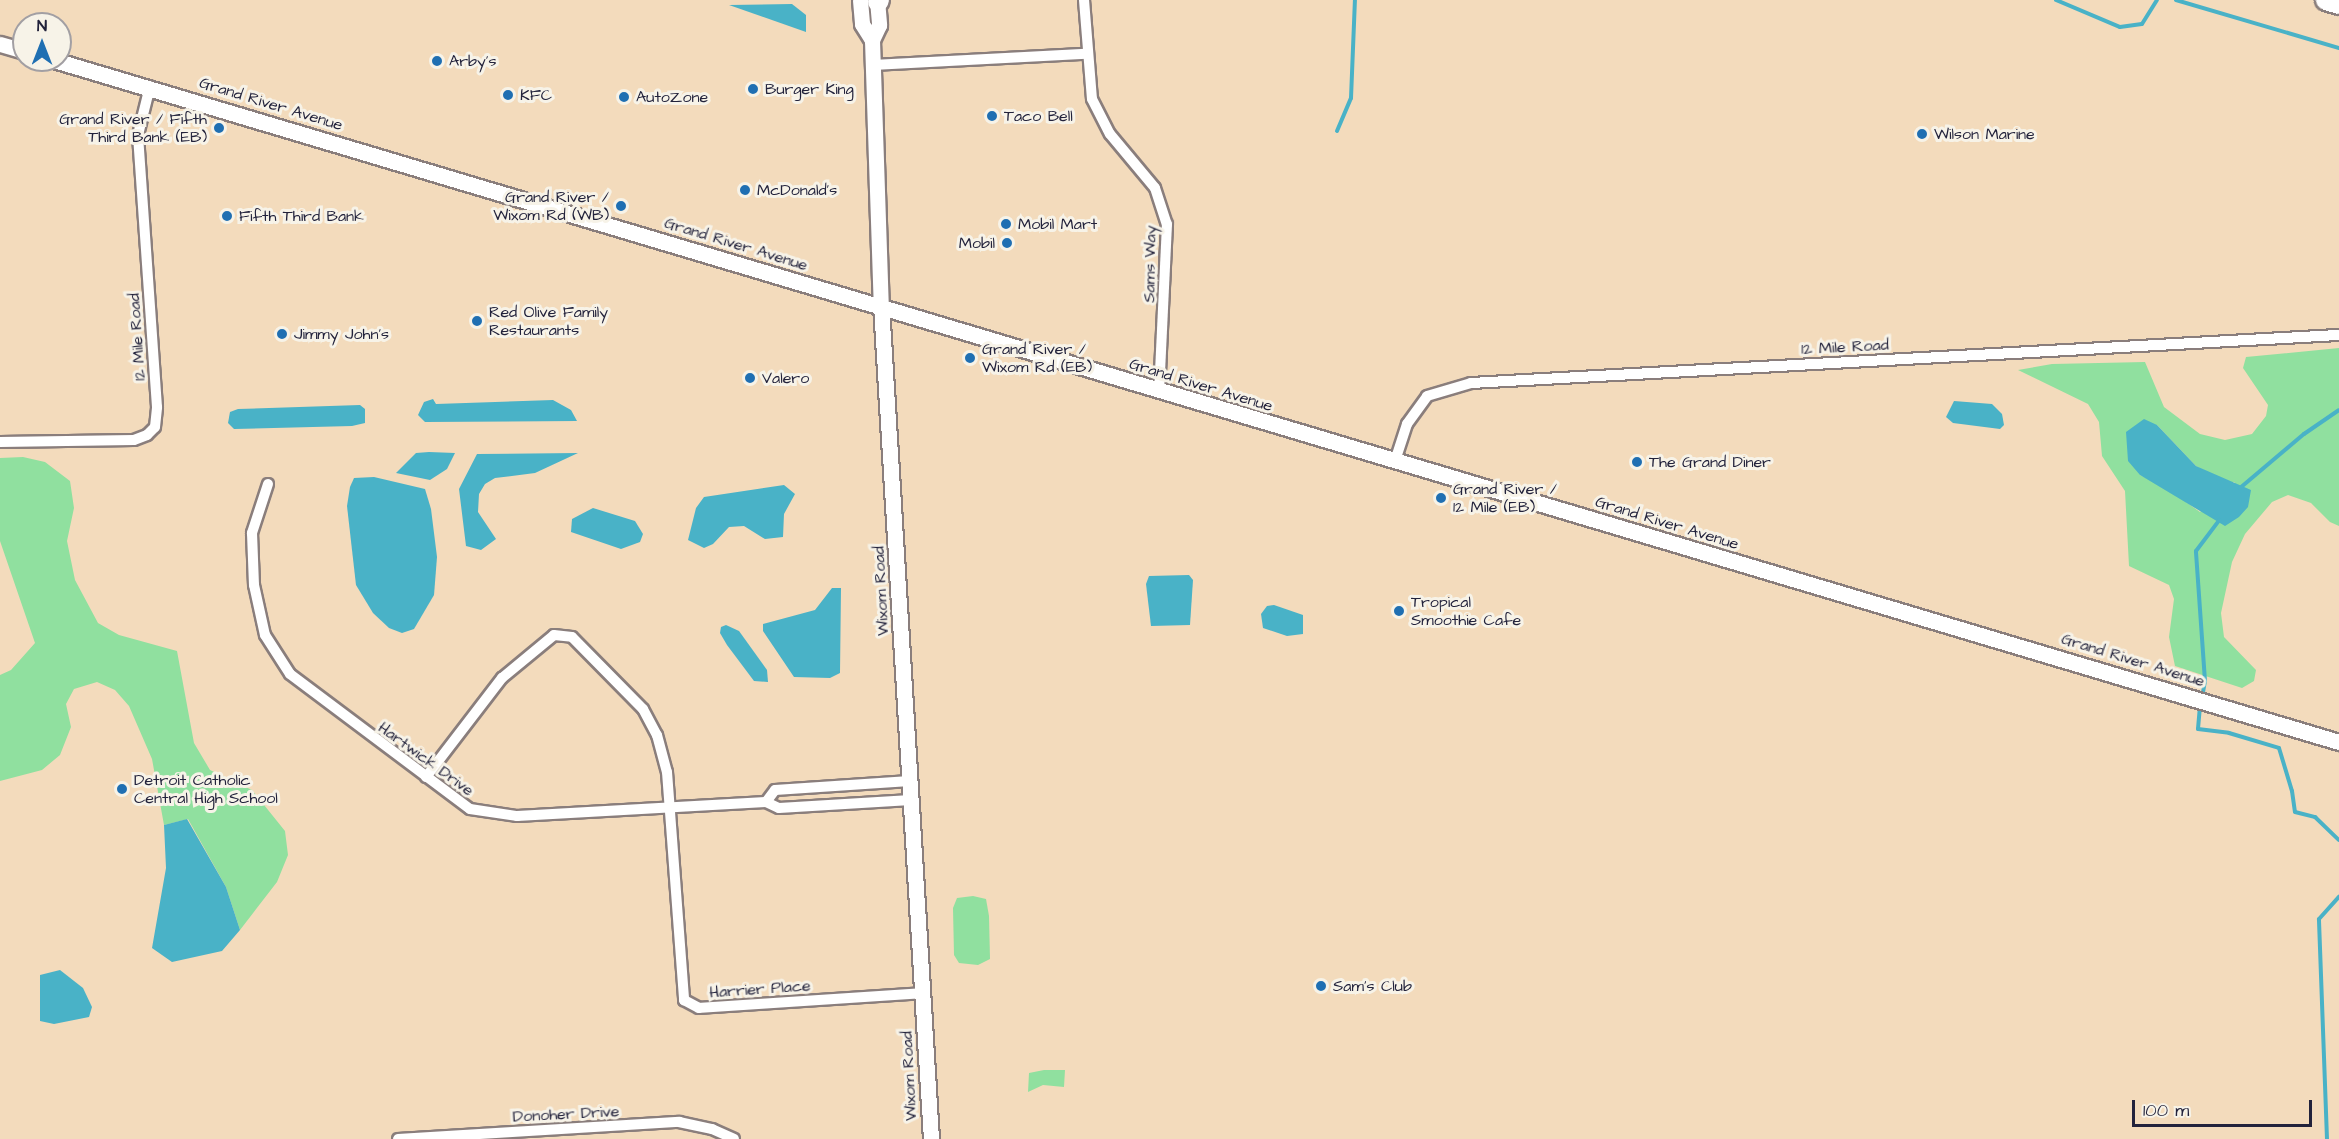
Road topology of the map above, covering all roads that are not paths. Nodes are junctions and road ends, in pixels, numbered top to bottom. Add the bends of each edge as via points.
1 (1084, 0) edge
2 (2326, 0) edge
3 (873, 1) edge
4 (2339, 4) edge
5 (1086, 54) junction
6 (72, 65) edge
7 (873, 65) junction
8 (150, 86) junction
9 (880, 305) junction
10 (2339, 335) edge
11 (1159, 391) junction
12 (0, 442) edge
13 (1395, 461) junction
14 (268, 484) dead end
15 (2339, 742) edge
16 (426, 777) junction
17 (910, 781) junction
18 (827, 786) junction
19 (911, 800) junction
20 (766, 802) junction
21 (829, 805) junction
22 (668, 809) junction
23 (922, 993) junction
24 (398, 1139) edge
25 (734, 1139) edge
26 (931, 1139) edge

1 - 5 street, Sams Way
2 - 4 highway
3 - 7 main road, Wixom Road via 879,25 872,40
5 - 7 street
5 - 11 street, Sams Way via 1088,82 1099,117 1142,168 1164,206 1168,244
6 - 8 main road, Grand River Avenue
7 - 9 main road, Wixom Road
8 - 9 main road, Grand River Avenue
8 - 12 street, 12 Mile Road via 138,135 157,407 155,427 134,440
9 - 11 main road, Grand River Avenue
9 - 17 main road, Wixom Road
10 - 13 street, 12 Mile Road via 1472,383 1427,396 1407,424
11 - 13 main road, Grand River Avenue
13 - 15 main road, Grand River Avenue
14 - 16 street, Hartwick Drive via 252,533 254,585 265,635 290,674
16 - 22 street, Hartwick Drive via 470,809 505,814
16 - 22 street via 502,678 554,635 572,637 643,709 657,735 667,772
17 - 18 street, Hartwick Drive
17 - 19 main road, Wixom Road
18 - 20 street, Hartwick Drive via 775,790
18 - 21 street
19 - 21 street, Hartwick Drive
19 - 23 main road, Wixom Road
20 - 21 street, Hartwick Drive via 779,808
20 - 22 street, Hartwick Drive
22 - 23 street, Harrier Place via 684,1000 699,1008
23 - 26 main road, Wixom Road
24 - 25 street, Donoher Drive via 679,1122 712,1129

